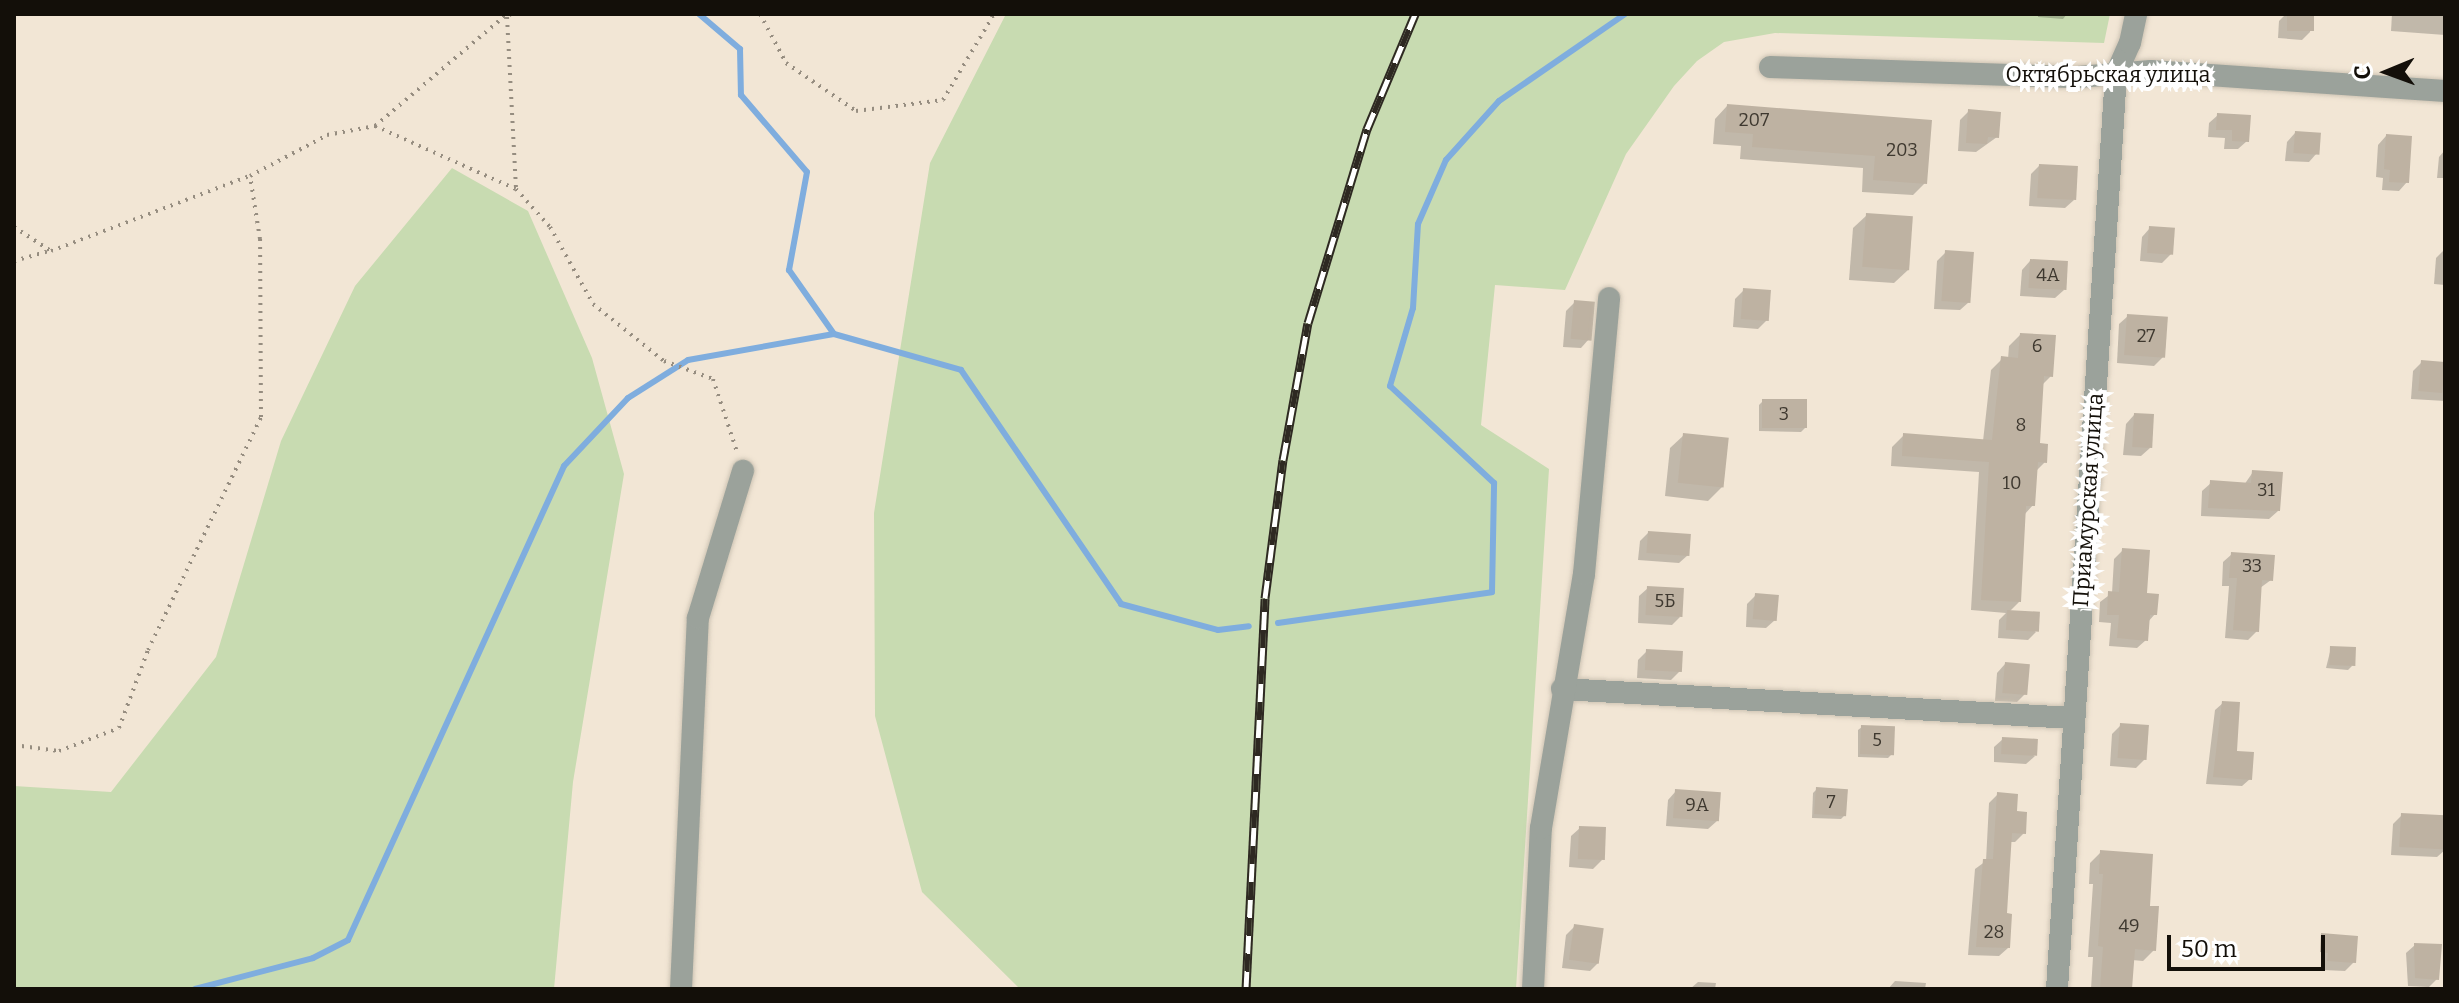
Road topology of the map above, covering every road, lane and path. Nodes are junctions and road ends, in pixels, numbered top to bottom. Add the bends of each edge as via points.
1 (760, 14) edge
2 (994, 14) edge
3 (2136, 14) edge
4 (508, 15) edge
5 (1770, 67) dead end
6 (2116, 74) junction
7 (2445, 91) edge
8 (375, 126) junction
9 (250, 176) junction
10 (516, 189) junction
11 (14, 227) edge
12 (51, 251) junction
13 (14, 261) edge
14 (1609, 298) dead end
15 (743, 471) joint
16 (1562, 689) junction
17 (2073, 718) junction
18 (14, 745) edge
19 (681, 989) edge
20 (1533, 989) edge
21 (2057, 989) edge

1 - 2 path via 786,63 856,111 943,100
3 - 6 street, Приамурская улица
4 - 8 path
4 - 10 path
5 - 6 street, Октябрьская улица
6 - 7 street, Октябрьская улица via 2151,71
6 - 17 street, Приамурская улица
8 - 9 path via 327,135
8 - 10 path
9 - 12 path
9 - 18 path via 260,239 261,417 148,650 119,728 59,751
10 - 15 path via 550,227 593,304 664,361 713,379
11 - 12 path
12 - 13 path
14 - 16 street via 1584,574
15 - 19 street via 698,618
16 - 17 street
16 - 20 street via 1541,828
17 - 21 street, Приамурская улица

